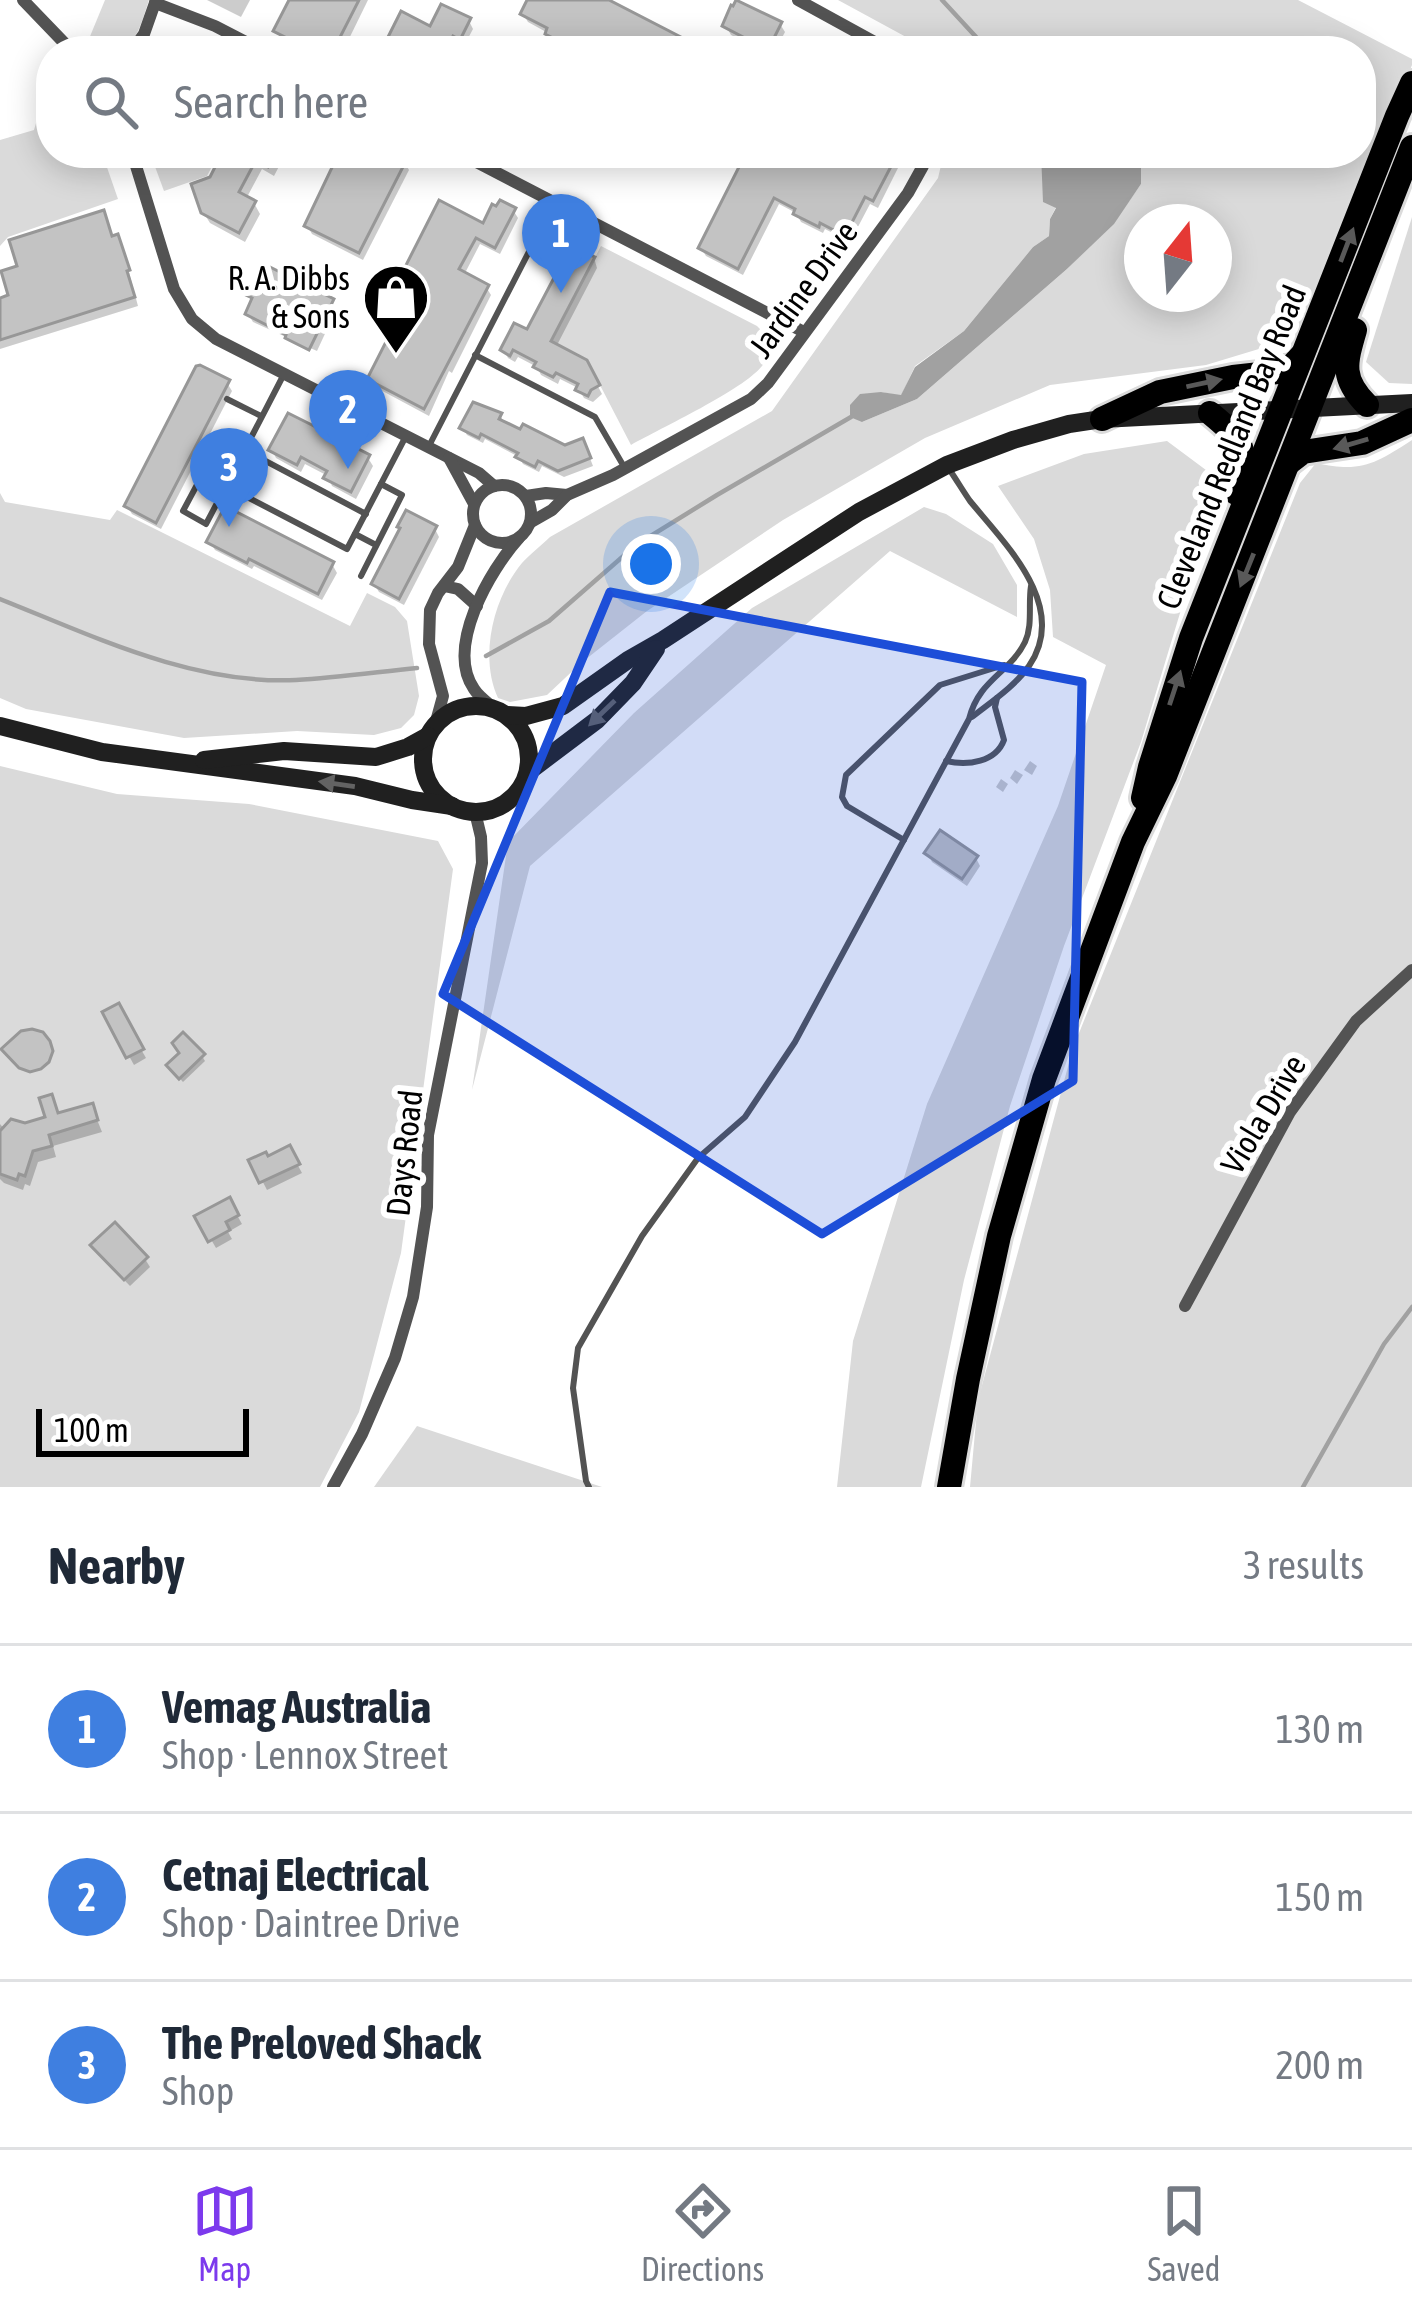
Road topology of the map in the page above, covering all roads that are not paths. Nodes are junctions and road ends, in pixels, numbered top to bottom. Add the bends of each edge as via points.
1 (23, 0) edge
2 (798, 0) edge
3 (156, 2) edge
4 (58, 36) edge
5 (143, 36) edge
6 (234, 36) edge
7 (864, 36) edge
8 (1412, 83) edge
9 (1412, 149) edge
10 (137, 168) edge
11 (488, 168) edge
12 (922, 168) edge
13 (1376, 168) edge
14 (1376, 168) edge
15 (554, 202) junction
16 (804, 332) junction
17 (1304, 354) junction
18 (475, 356) junction
19 (284, 374) junction
20 (227, 398) dead end
21 (1412, 403) edge
22 (1367, 405) junction
23 (1312, 407) junction
24 (1282, 409) junction
25 (1210, 413) junction
26 (262, 417) junction
27 (1102, 419) junction
28 (1412, 420) edge
29 (406, 436) junction
30 (428, 447) junction
31 (245, 450) junction
32 (449, 458) junction
33 (1290, 462) junction
34 (946, 465) junction
35 (625, 468) junction
36 (381, 484) junction
37 (494, 485) junction
38 (226, 486) junction
39 (567, 495) junction
40 (526, 496) junction
41 (474, 504) junction
42 (366, 514) junction
43 (531, 522) junction
44 (475, 525) junction
45 (355, 534) junction
46 (519, 538) junction
47 (376, 545) junction
48 (361, 575) dead end
49 (444, 586) junction
50 (1031, 586) junction
51 (477, 606) junction
52 (1191, 638) junction
53 (663, 640) junction
54 (1007, 664) junction
55 (998, 695) junction
56 (500, 712) junction
57 (969, 719) junction
58 (0, 726) edge
59 (432, 730) junction
60 (946, 761) junction
61 (186, 763) junction
62 (528, 772) junction
63 (452, 806) junction
64 (476, 812) junction
65 (904, 840) junction
66 (1133, 842) junction
67 (1412, 970) edge
68 (1186, 1306) dead end
69 (333, 1487) edge
70 (589, 1487) edge
71 (949, 1487) edge

1 - 4 street
2 - 7 street
3 - 5 street
3 - 6 street
14 -> 8 highway, Cleveland Redland Bay Road
9 - 22 highway via 1352,340 1350,388
9 - 23 highway, Cleveland Redland Bay Road
10 - 19 street via 174,290 192,319
11 - 15 street
12 - 16 street, Jardine Drive
17 -> 13 highway, Cleveland Redland Bay Road
15 - 16 street
15 - 18 lane
16 - 35 street, Jardine Drive via 751,399
17 - 24 highway, Cleveland Redland Bay Road
27 -> 17 highway via 1160,392 1287,371
18 - 30 lane
18 - 35 lane via 595,417
19 - 26 lane
19 - 29 street
20 - 26 lane
21 - 22 street
22 - 23 street
23 - 24 street
23 - 33 highway, Cleveland Redland Bay Road
24 - 25 street
24 - 52 highway, Cleveland Redland Bay Road
25 - 27 street
25 - 52 highway via 1237,435 1244,453
26 - 31 lane
27 - 34 street
28 -> 33 highway
29 - 30 street
29 - 36 lane
30 - 32 street
31 - 38 lane
31 - 38 lane via 222,437 183,511 206,524
31 - 42 lane
32 - 37 street
32 - 41 street
33 -> 66 highway, Cleveland Redland Bay Road
34 - 50 lane
34 - 53 street
35 - 39 street, Jardine Drive
36 - 42 lane
36 - 47 lane via 402,495
37 - 40 street
37 - 41 street
38 - 45 lane via 347,549
39 - 40 street
39 - 43 street
40 - 43 street
41 - 44 street
42 - 45 lane
43 - 46 street
44 - 46 street via 494,542
44 - 49 street
45 - 47 lane
46 - 51 street
47 - 48 lane
49 - 51 street
49 - 59 street via 428,631 443,696
50 - 54 lane via 1028,632
50 - 55 lane via 1041,616 1038,650
51 - 56 street via 465,664 474,691
66 -> 52 highway, Cleveland Redland Bay Road
53 - 56 street via 563,706 526,716
53 -> 62 street via 598,720
54 - 57 lane
54 - 65 lane via 940,685 846,775 848,806
55 - 57 lane
55 - 60 lane via 998,753
56 - 59 street via 463,708
56 - 62 street via 526,740
57 - 60 lane
58 - 61 street
59 - 61 street via 376,757 284,751
59 - 63 street via 424,768
60 - 65 lane
63 -> 61 street
62 - 64 street via 508,801
63 - 64 street
64 - 69 street, Days Road via 482,862 428,1136 413,1297 394,1358
65 - 70 lane via 795,1042 745,1117 698,1158 642,1236 578,1348 573,1388
66 - 71 highway, Cleveland Redland Bay Road via 1044,1079 999,1236
67 - 68 street, Viola Drive via 1356,1022 1290,1112

